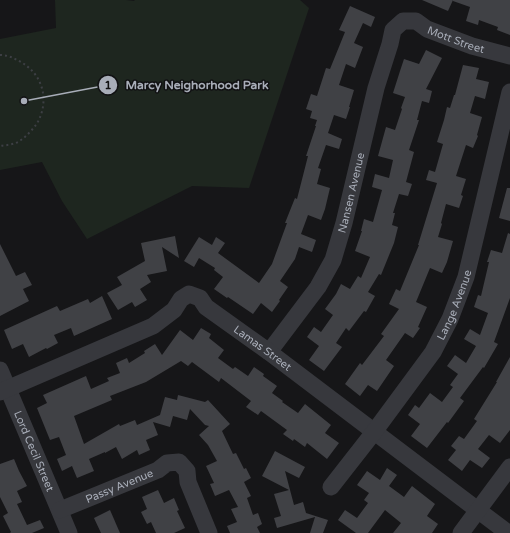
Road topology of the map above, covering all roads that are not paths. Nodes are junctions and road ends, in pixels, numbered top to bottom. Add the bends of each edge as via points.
1 (403, 21) joint
2 (510, 56) edge
3 (510, 92) edge
4 (269, 352) junction
5 (0, 370) edge
6 (4, 391) edge
7 (374, 432) junction
8 (510, 467) edge
9 (331, 487) dead end
10 (60, 510) junction
11 (478, 510) junction
12 (69, 533) edge
13 (209, 533) edge
14 (461, 533) edge
15 (508, 533) edge

1 - 2 street, Mott Street via 416,22 427,30 459,42
1 - 4 street, Nansen Avenue via 394,30 376,88 344,223 332,260 318,287
3 - 7 street, Lange Avenue via 466,277 450,319 433,352
4 - 6 street, Lamas Street via 206,307 200,298 189,294 153,326
4 - 7 street, Lamas Street
5 - 6 street, Lord Cecil Street
6 - 10 street, Lord Cecil Street
7 - 9 street, Lange Avenue
7 - 11 street, Lamas Street
8 - 11 street
10 - 12 street, Lord Cecil Street
10 - 13 street, Passy Avenue via 158,470 167,463 179,462 187,471 188,482
11 - 14 street
11 - 15 street, Lamas Street

